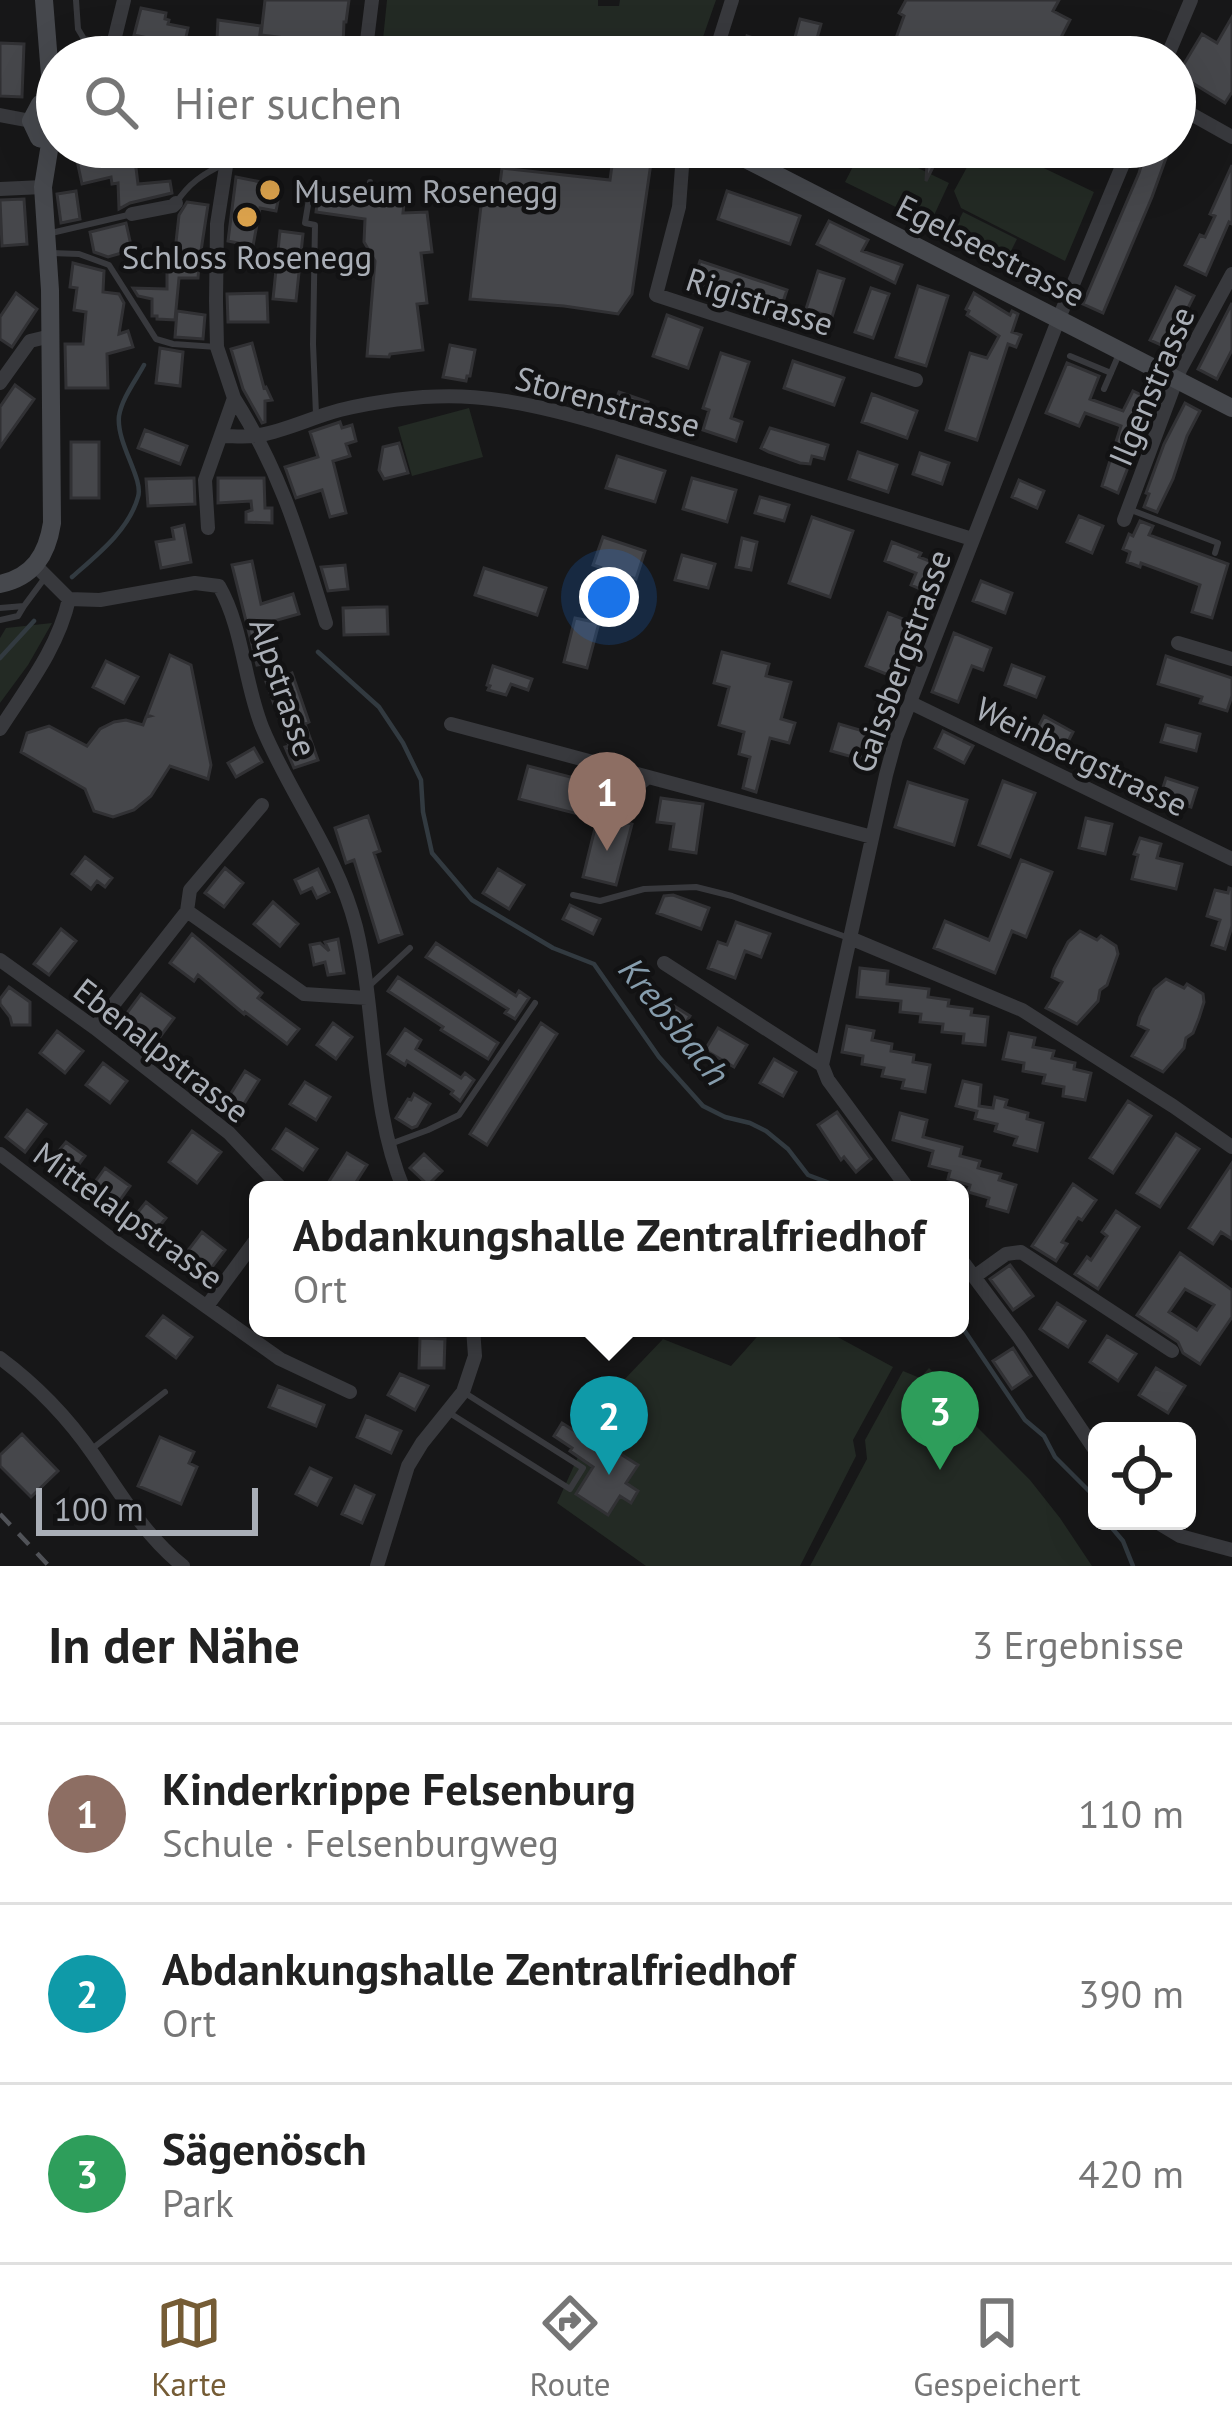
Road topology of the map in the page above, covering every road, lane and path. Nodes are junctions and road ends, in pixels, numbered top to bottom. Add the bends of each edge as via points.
1 (44, 0) edge
2 (76, 0) edge
3 (124, 0) edge
4 (372, 0) edge
5 (732, 0) edge
6 (1191, 0) edge
7 (48, 36) edge
8 (82, 36) edge
9 (116, 36) edge
10 (368, 36) edge
11 (721, 36) edge
12 (1176, 36) edge
13 (36, 109) edge
14 (0, 115) edge
15 (1196, 115) edge
16 (31, 121) junction
17 (1230, 132) edge
18 (36, 134) edge
19 (48, 168) edge
20 (211, 168) edge
21 (226, 168) edge
22 (687, 168) edge
23 (763, 168) edge
24 (1121, 168) edge
25 (370, 182) dead end
26 (43, 187) junction
27 (0, 190) edge
28 (176, 203) joint
29 (131, 214) joint
30 (47, 243) junction
31 (166, 259) dead end
32 (217, 259) junction
33 (1232, 274) edge
34 (1059, 318) junction
35 (51, 336) junction
36 (217, 347) junction
37 (1121, 350) junction
38 (1070, 356) dead end
39 (1112, 373) junction
40 (916, 380) dead end
41 (1178, 380) junction
42 (0, 383) edge
43 (1104, 389) dead end
44 (234, 398) junction
45 (1232, 408) edge
46 (316, 417) junction
47 (222, 436) junction
48 (258, 436) junction
49 (1126, 515) joint
50 (208, 528) dead end
51 (973, 539) junction
52 (1214, 554) dead end
53 (41, 571) junction
54 (0, 584) edge
55 (69, 598) junction
56 (24, 606) junction
57 (0, 608) edge
58 (0, 620) edge
59 (326, 623) dead end
60 (1178, 643) dead end
61 (1232, 659) edge
62 (909, 702) junction
63 (451, 724) dead end
64 (0, 729) edge
65 (651, 779) junction
66 (614, 800) dead end
67 (262, 805) dead end
68 (872, 837) junction
69 (1232, 859) edge
70 (573, 895) dead end
71 (187, 910) junction
72 (850, 938) junction
73 (410, 948) dead end
74 (0, 960) edge
75 (664, 963) dead end
76 (366, 994) junction
77 (535, 1003) dead end
78 (95, 1028) junction
79 (822, 1065) junction
80 (389, 1144) junction
81 (1232, 1147) edge
82 (0, 1154) edge
83 (275, 1181) edge
84 (401, 1181) edge
85 (902, 1181) edge
86 (249, 1249) edge
87 (969, 1270) edge
88 (974, 1277) junction
89 (207, 1306) junction
90 (249, 1336) edge
91 (250, 1337) edge
92 (473, 1337) edge
93 (1172, 1351) dead end
94 (0, 1358) edge
95 (463, 1391) junction
96 (166, 1392) dead end
97 (350, 1392) dead end
98 (448, 1412) junction
99 (1088, 1441) edge
100 (91, 1450) junction
101 (1170, 1530) edge
102 (1232, 1550) edge
103 (183, 1566) edge
104 (377, 1566) edge

1 - 7 main road
2 - 8 lane
3 - 9 street
4 - 10 street
5 - 11 street
6 - 12 street
13 - 16 main road
14 - 16 street
15 - 17 street
16 - 18 main road
19 - 26 main road
20 - 28 lane
21 - 32 street
22 - 40 street, Rigistrasse via 656,295
23 - 34 main road, Egelseestrasse
24 - 34 street, Gaissbergstrasse
25 - 46 lane via 369,193 311,187 305,223 315,225
26 - 27 street
26 - 30 main road
28 - 29 street
29 - 30 lane
30 - 35 main road
30 - 36 lane via 109,266 156,338
31 - 32 lane
32 - 36 street
33 - 41 street, Ilgenstrasse
34 - 37 main road, Egelseestrasse
34 - 51 street, Gaissbergstrasse
35 - 42 street via 30,340
35 - 53 main road via 52,523
36 - 44 street
37 - 39 lane
37 - 41 main road, Egelseestrasse
38 - 39 lane
39 - 43 lane
41 - 45 main road, Egelseestrasse
41 - 49 street, Ilgenstrasse
44 - 47 street
44 - 48 street
46 - 48 street, Storenstrasse
46 - 51 street, Storenstrasse via 417,396 519,402
47 - 48 street, Storenstrasse
47 - 50 street via 205,480
48 - 59 street
49 - 52 lane via 1218,544
51 - 62 street, Gaissbergstrasse
53 - 54 main road
53 - 55 street
53 - 56 lane
55 - 64 street via 63,626
55 - 76 street, Alpstrasse via 219,586 262,725 332,860 356,926
56 - 57 lane
56 - 58 lane
60 - 61 street
62 - 68 street, Gaissbergstrasse
62 - 69 street, Weinbergstrasse
63 - 65 street
65 - 66 lane
65 - 68 street
67 - 71 street via 190,890
68 - 72 street, Gaissbergstrasse
70 - 72 lane via 600,901 696,887
71 - 76 street via 304,994
71 - 78 street
72 - 79 street, Gaissbergstrasse
72 - 81 street via 1022,1010
73 - 76 lane
74 - 78 street, Ebenalpstrasse
75 - 79 street
76 - 80 street, Alpstrasse
77 - 80 lane via 459,1114
78 - 83 street, Ebenalpstrasse via 229,1133
79 - 85 street
80 - 84 street, Alpstrasse
82 - 89 street, Mittelalpstrasse
86 - 89 street
87 - 88 street
88 - 93 street via 1021,1252
88 - 99 street
89 - 90 street, Mittelalpstrasse
91 - 97 street, Mittelalpstrasse
92 - 95 street
94 - 100 street
95 - 98 street
95 - 98 lane via 583,1468 570,1489
96 - 100 lane
98 - 104 street via 408,1466
100 - 103 street via 148,1532
101 - 102 street

